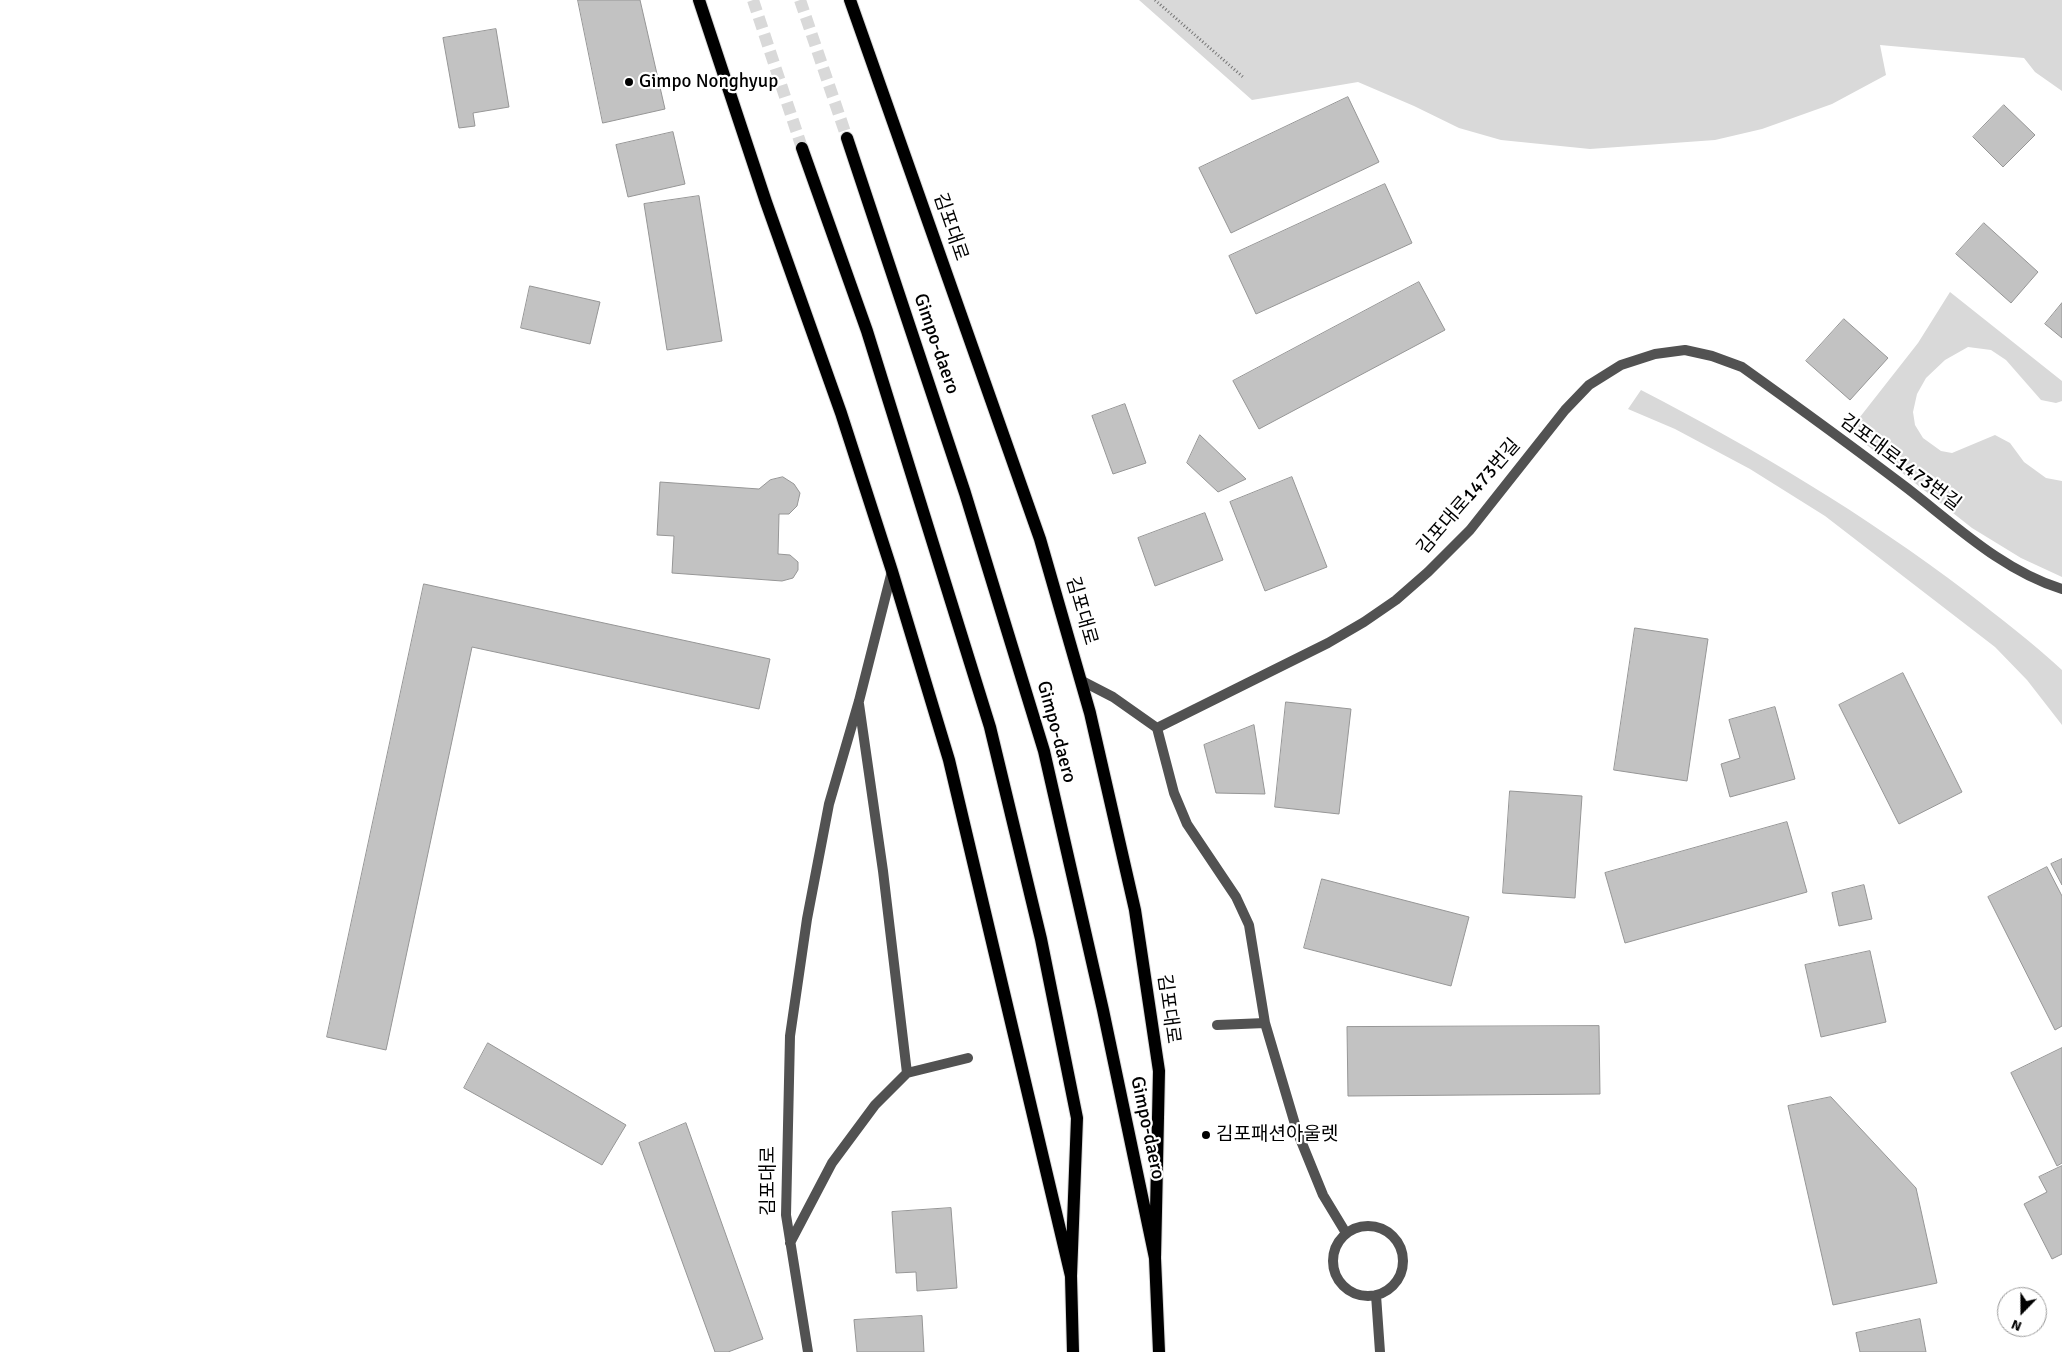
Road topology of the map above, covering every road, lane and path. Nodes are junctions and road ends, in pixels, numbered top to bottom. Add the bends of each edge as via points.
1 (699, 0) edge
2 (850, 0) edge
3 (1155, 0) edge
4 (1243, 77) dead end
5 (847, 138) tunnel mouth
6 (802, 148) tunnel mouth
7 (892, 571) junction
8 (2062, 589) edge
9 (1082, 681) junction
10 (859, 701) junction
11 (1156, 728) junction
12 (1266, 1023) junction
13 (1217, 1025) dead end
14 (968, 1058) dead end
15 (907, 1073) junction
16 (1346, 1233) junction
17 (790, 1243) junction
18 (1155, 1258) junction
19 (1070, 1276) junction
20 (1376, 1295) junction
21 (808, 1352) edge
22 (1073, 1352) edge
23 (1160, 1352) edge
24 (1380, 1352) edge

1 - 7 main road
2 - 9 main road, 김포대로 via 1040,539
3 - 4 path
5 - 18 main road, Gimpo-daero via 965,492 1044,750
6 - 19 main road via 867,331 990,727 1041,939 1077,1118
7 - 10 lane, 김포대로
7 - 19 main road via 949,760
8 - 11 lane, 김포대로1473번길 via 2019,570 1970,539 1908,489 1742,367 1685,350 1655,354 1621,365 1590,385 1565,410 1470,530 1396,600 1328,643
9 - 11 lane via 1113,697
9 - 18 main road, 김포대로 via 1134,910 1158,1071
10 - 15 lane
10 - 17 lane, 김포대로 via 829,804 807,919 790,1036 786,1215
11 - 12 lane via 1174,793 1187,824 1236,897 1249,925
12 - 13 lane
12 - 16 lane via 1310,1166 1322,1195
14 - 15 lane
15 - 17 lane via 875,1105 832,1163
16 - 20 lane via 1333,1252 1332,1265 1336,1276 1353,1293
16 - 20 lane via 1368,1225 1389,1232 1398,1240 1404,1262 1401,1274 1386,1291
17 - 21 lane, 김포대로
18 - 23 main road, Gimpo-daero
19 - 22 main road
20 - 24 lane

